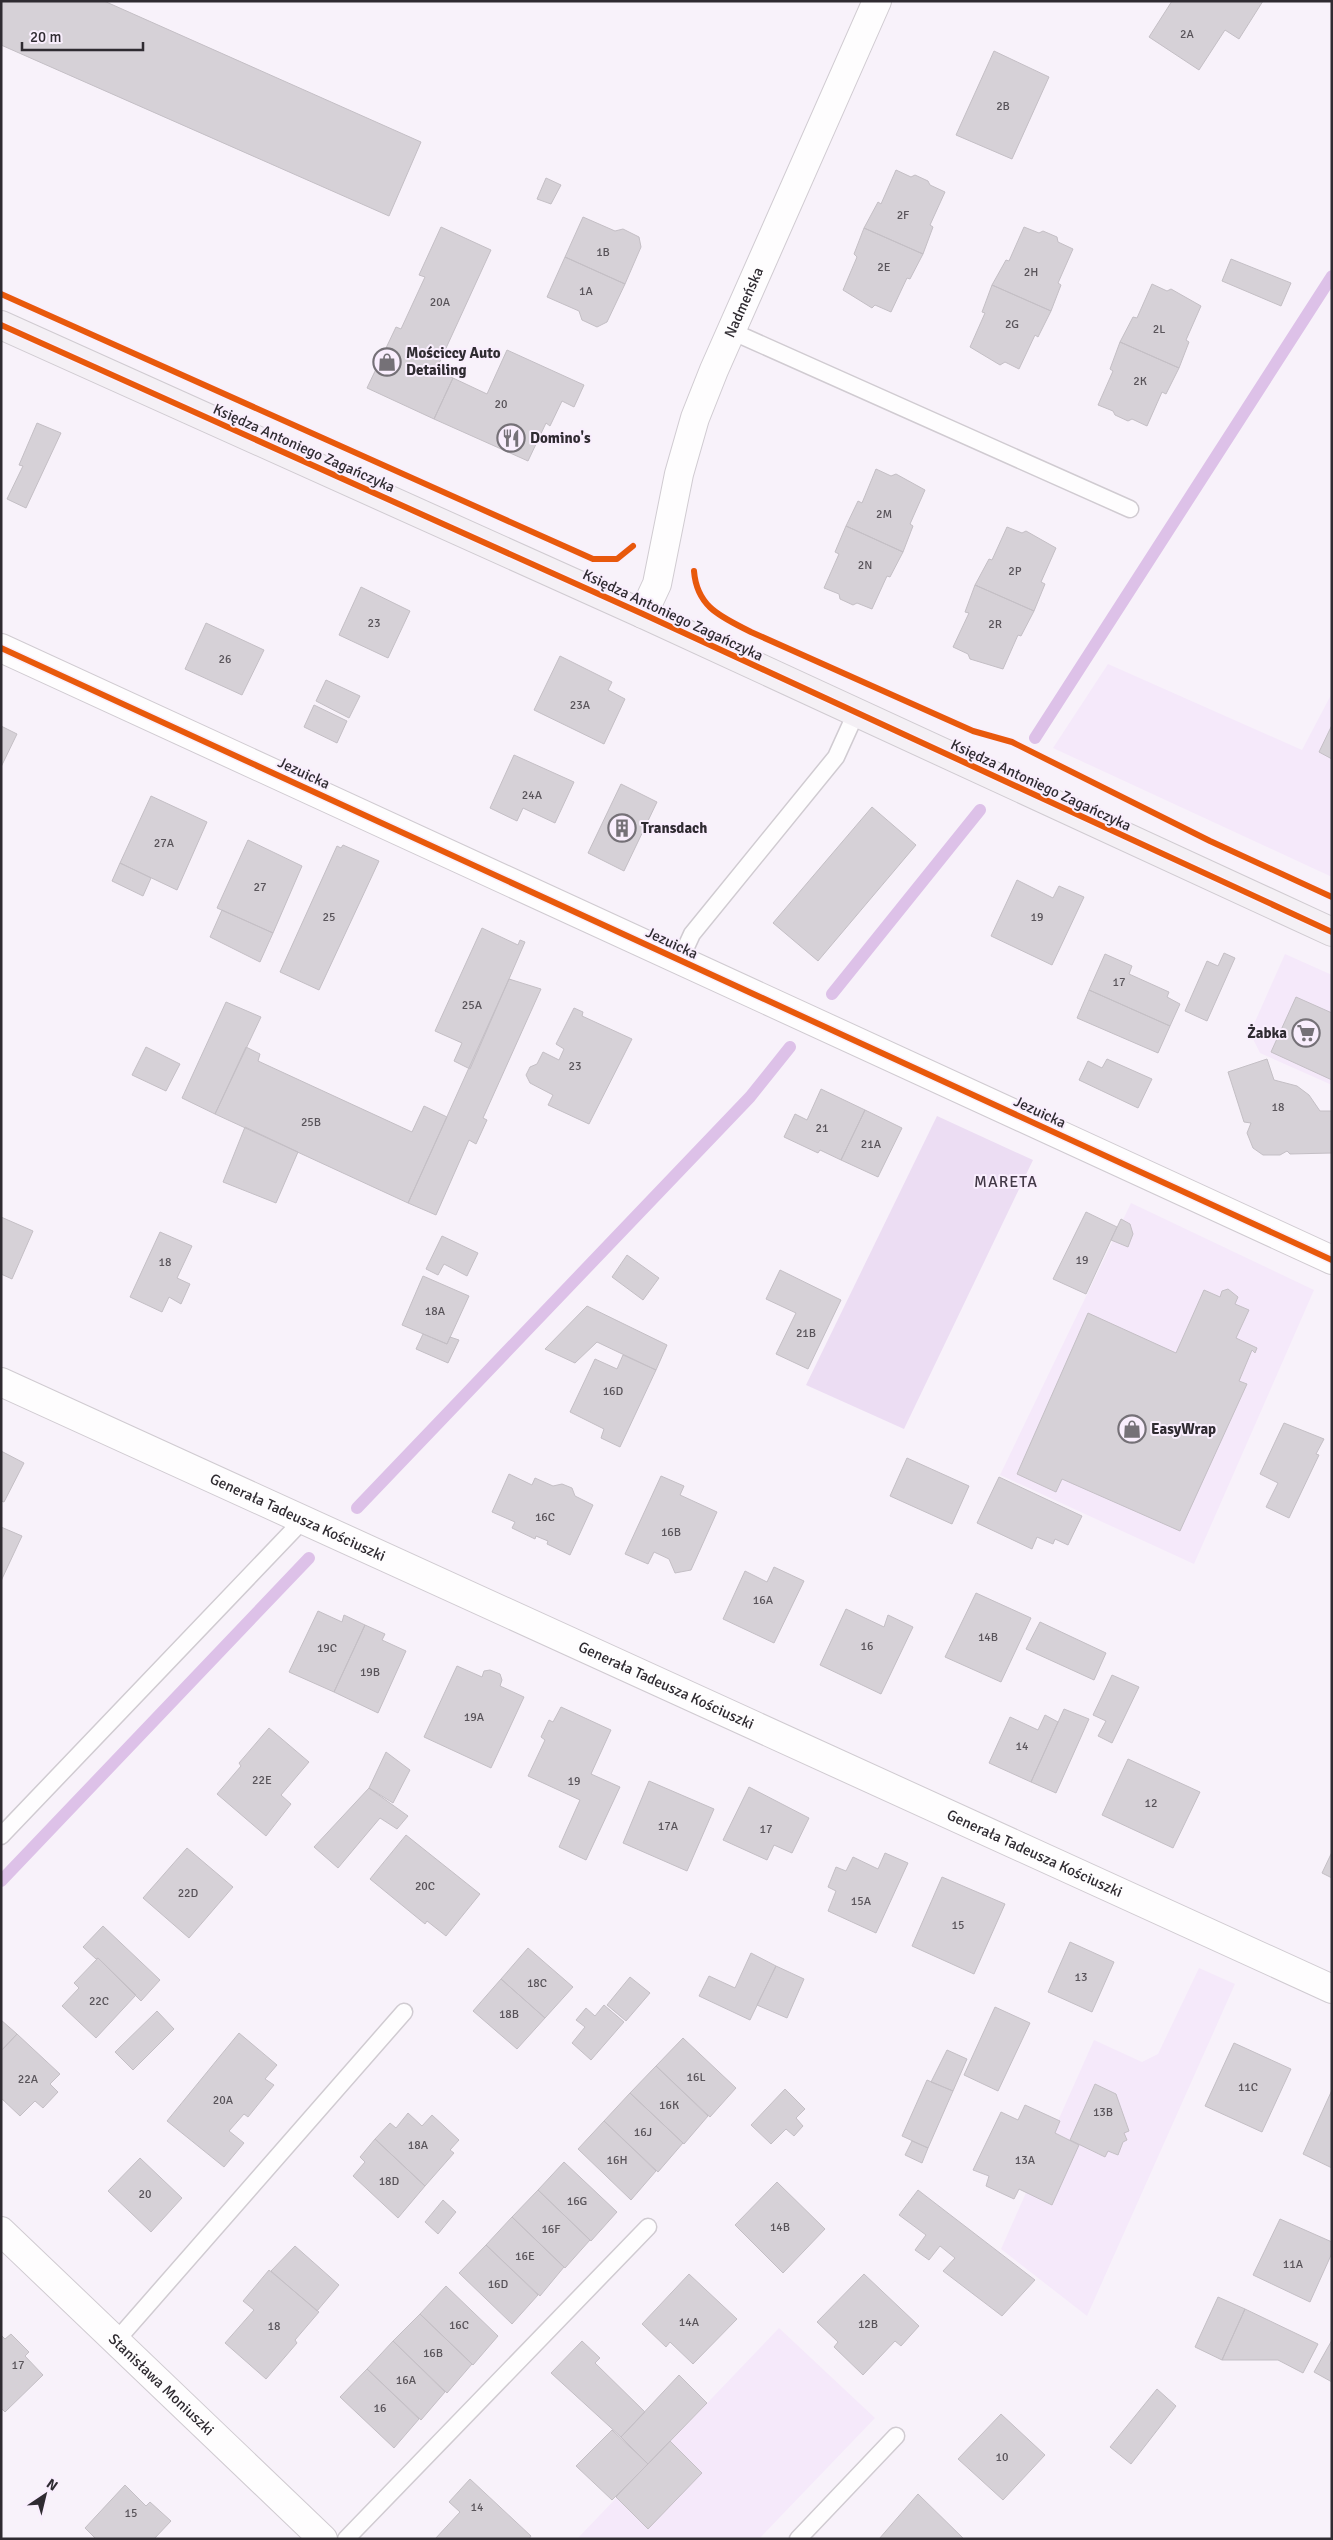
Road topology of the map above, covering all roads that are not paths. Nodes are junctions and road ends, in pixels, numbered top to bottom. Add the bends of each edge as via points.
1 (877, 1) edge
2 (1, 325) edge
3 (731, 331) junction
4 (1130, 509) dead end
5 (643, 614) junction
6 (1, 648) edge
7 (856, 713) junction
8 (1332, 932) edge
9 (680, 960) junction
10 (1332, 1260) edge
11 (1, 1382) edge
12 (303, 1520) junction
13 (1, 1836) edge
14 (1332, 1989) edge
15 (404, 2012) dead end
16 (648, 2227) dead end
17 (1, 2231) edge
18 (116, 2341) junction
19 (896, 2436) dead end
20 (323, 2539) edge
21 (346, 2539) edge
22 (798, 2539) edge

1 - 3 street, Nadmeńska
2 - 5 street, Księdza Antoniego Zagańczyka
3 - 4 lane
3 - 5 street, Nadmeńska via 696,418 679,474 657,584
5 - 7 street, Księdza Antoniego Zagańczyka
6 - 9 street, Jezuicka
7 - 8 street, Księdza Antoniego Zagańczyka
7 - 9 lane via 836,757 692,934
9 - 10 street, Jezuicka
11 - 12 street, Generała Tadeusza Kościuszki
12 - 13 lane
12 - 14 street, Generała Tadeusza Kościuszki
15 - 18 lane
16 - 21 lane
17 - 18 street, Stanisława Moniuszki
18 - 20 street, Stanisława Moniuszki
19 - 22 lane

